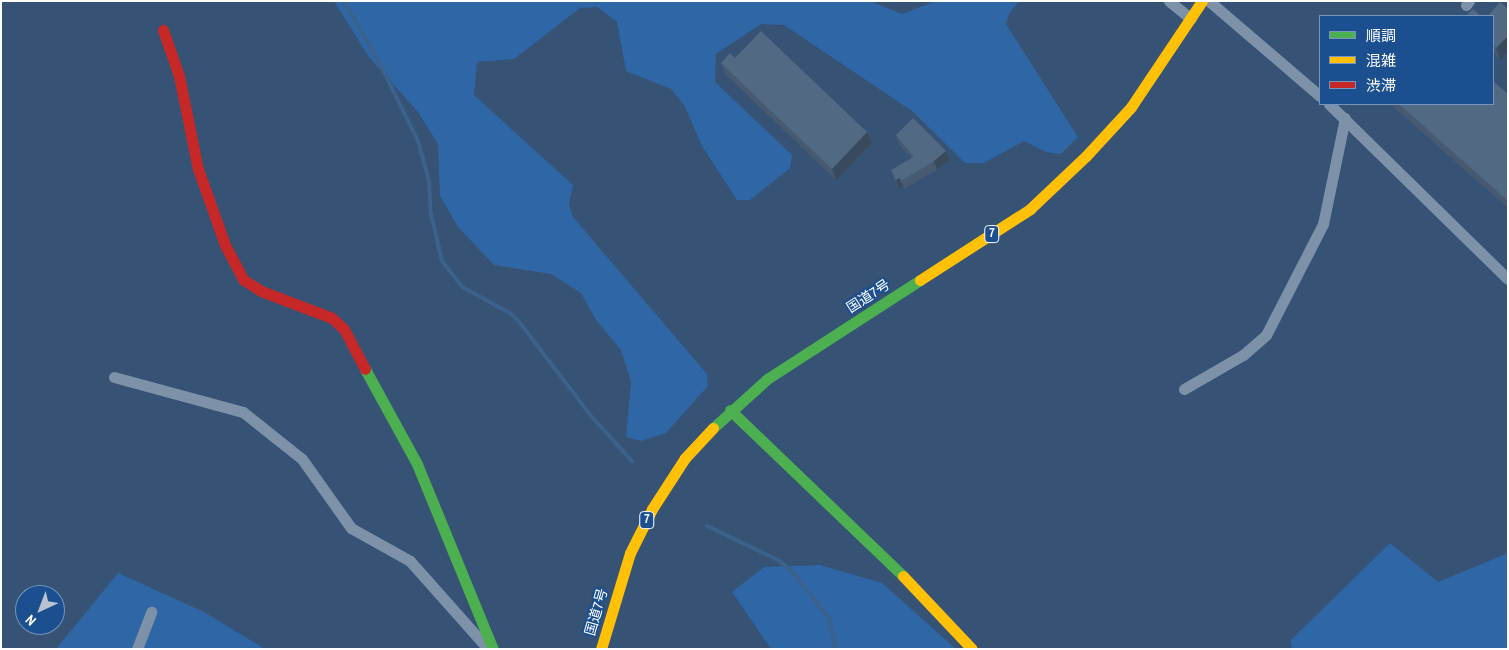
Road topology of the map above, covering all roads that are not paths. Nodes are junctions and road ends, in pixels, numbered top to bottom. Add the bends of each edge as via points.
1 (1169, 1) edge
2 (1202, 1) edge
3 (1209, 1) edge
4 (1191, 19) junction
5 (163, 30) dead end
6 (1319, 95) edge
7 (1330, 105) edge
8 (1345, 118) junction
9 (1508, 279) edge
10 (114, 377) dead end
11 (1184, 389) dead end
12 (730, 410) junction
13 (151, 612) dead end
14 (137, 649) edge
15 (488, 649) edge
16 (493, 649) edge
17 (601, 649) edge
18 (972, 649) edge

1 - 4 street
2 - 4 main road, 国道7号 / 7
3 - 6 street
4 - 12 main road, 国道7号 / 7 via 1130,107 1086,156 1030,209 767,379
5 - 16 main road via 178,76 198,169 230,254 244,280 261,291 332,318 344,328 417,464
7 - 8 street
8 - 9 street
8 - 11 street via 1323,224 1266,335 1243,355
10 - 15 street via 243,412 302,459 351,528 410,561
12 - 17 main road, 国道7号 / 7 via 685,458 652,509 630,553
12 - 18 main road via 930,602
13 - 14 street

